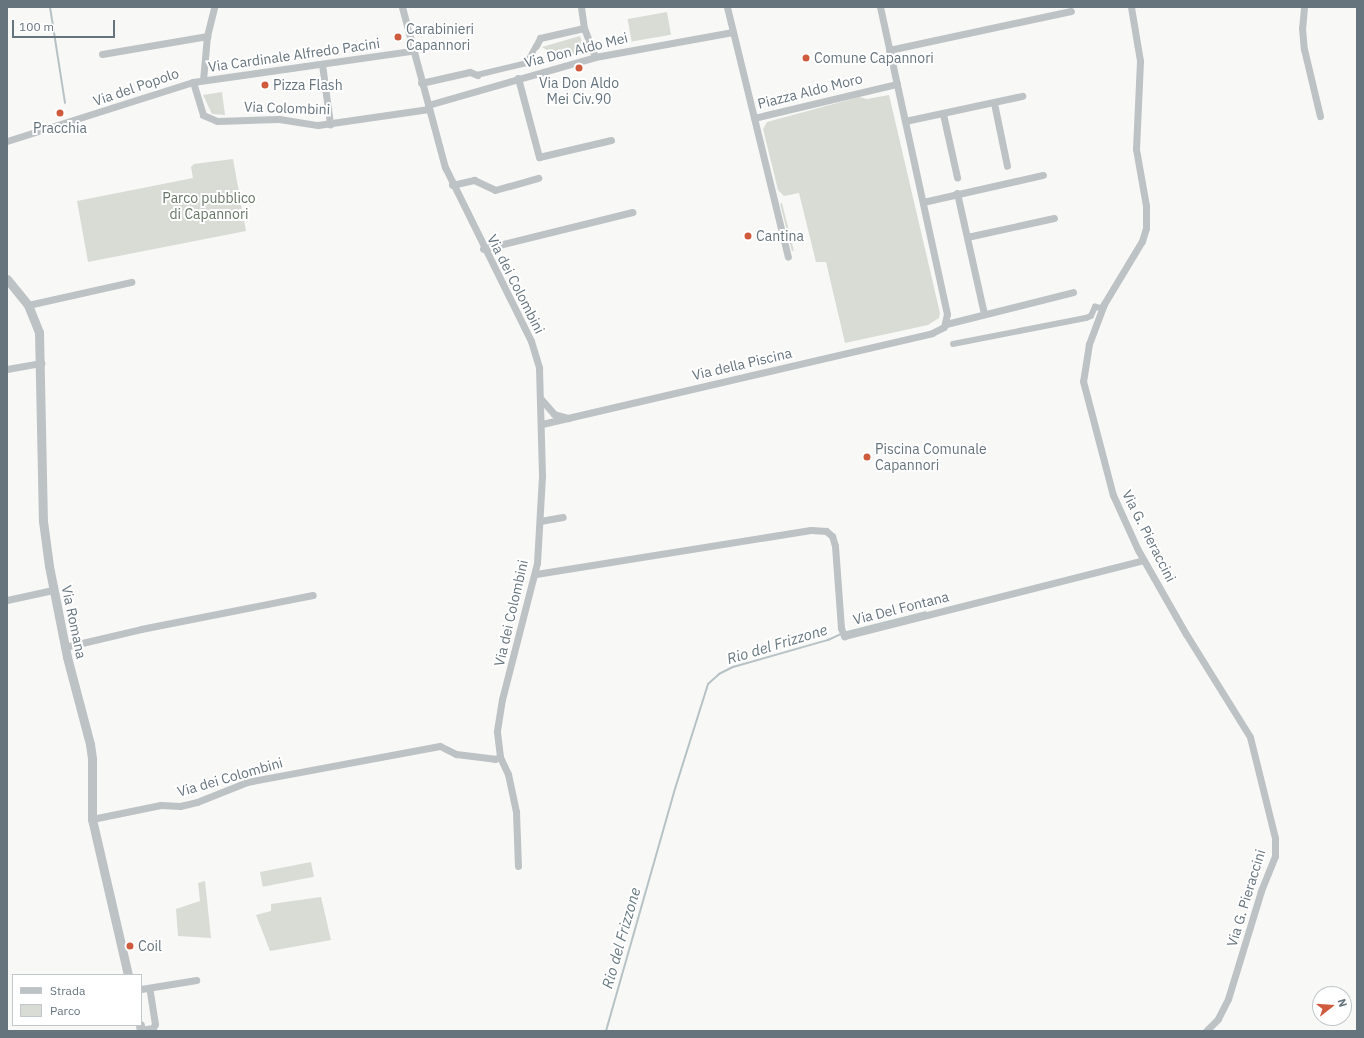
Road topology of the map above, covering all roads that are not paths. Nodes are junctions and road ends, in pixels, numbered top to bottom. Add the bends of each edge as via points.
1 (214, 7) edge
2 (402, 7) edge
3 (581, 7) edge
4 (727, 7) edge
5 (880, 7) edge
6 (1131, 7) edge
7 (1304, 7) edge
8 (1071, 11) dead end
9 (584, 28) junction
10 (733, 32) junction
11 (207, 36) junction
12 (536, 46) joint
13 (889, 50) junction
14 (412, 51) junction
15 (102, 54) dead end
16 (595, 56) junction
17 (322, 64) junction
18 (477, 75) joint
19 (518, 78) junction
20 (203, 80) junction
21 (193, 82) junction
22 (422, 83) junction
23 (897, 84) junction
24 (1022, 96) dead end
25 (994, 103) junction
26 (429, 107) junction
27 (943, 114) junction
28 (1320, 116) dead end
29 (754, 118) junction
30 (905, 121) junction
31 (330, 124) junction
32 (611, 140) dead end
33 (7, 141) edge
34 (1007, 166) dead end
35 (1043, 175) dead end
36 (538, 178) dead end
37 (957, 178) dead end
38 (452, 185) junction
39 (957, 194) junction
40 (923, 202) junction
41 (632, 212) dead end
42 (1054, 218) dead end
43 (967, 237) junction
44 (483, 249) junction
45 (788, 257) dead end
46 (7, 279) edge
47 (131, 282) dead end
48 (1073, 292) dead end
49 (28, 305) junction
50 (1102, 308) junction
51 (984, 314) junction
52 (946, 324) junction
53 (953, 344) dead end
54 (42, 363) junction
55 (7, 369) edge
56 (541, 399) junction
57 (576, 417) junction
58 (542, 424) junction
59 (563, 517) dead end
60 (540, 521) junction
61 (1144, 560) junction
62 (536, 574) junction
63 (52, 590) junction
64 (313, 595) dead end
65 (7, 600) edge
66 (65, 647) junction
67 (500, 757) junction
68 (92, 819) junction
69 (518, 866) dead end
70 (128, 974) edge
71 (196, 980) dead end
72 (149, 988) junction
73 (142, 989) edge
74 (140, 1029) edge
75 (1206, 1031) edge

1 - 11 street
2 - 14 street, Via dei Colombini
3 - 9 street
4 - 10 street, Piazza Aldo Moro
5 - 13 street
6 - 50 street, Via G. Pieraccini via 1140,61 1136,149 1146,206 1146,228 1142,241
7 - 28 street via 1304,48
8 - 13 street
9 - 12 street via 540,38
9 - 16 street
10 - 16 street, Via Don Aldo Mei
10 - 29 street, Piazza Aldo Moro
11 - 15 street
11 - 20 street
12 - 18 street via 526,63
13 - 23 street
14 - 17 street, Via Cardinale Alfredo Pacini
14 - 22 street, Via dei Colombini
16 - 19 street, Via Don Aldo Mei
17 - 20 street, Via Cardinale Alfredo Pacini
17 - 31 street
18 - 22 street via 470,72
19 - 26 street, Via Don Aldo Mei
19 - 32 street via 539,158
20 - 21 street, Via del Popolo
21 - 31 street, Via Colombini via 203,115 210,120 279,119 308,124
21 - 33 street, Via del Popolo via 126,106
22 - 26 street, Via dei Colombini
23 - 29 street, Piazza Aldo Moro
23 - 30 street
24 - 25 street
25 - 27 street
25 - 34 street
26 - 31 street, Via Colombini
26 - 38 street, Via dei Colombini
27 - 30 street
27 - 37 street
29 - 45 street, Piazza Aldo Moro
30 - 40 street
35 - 39 street
36 - 38 street via 495,190 474,180
38 - 44 street, Via dei Colombini
39 - 40 street
39 - 43 street
40 - 52 street via 948,314
41 - 44 street
42 - 43 street
43 - 51 street
44 - 56 street, Via dei Colombini via 536,353
46 - 49 street, Via Romana
47 - 49 street
48 - 51 street, Via della Piscina
49 - 54 street, Via Romana via 38,325
50 - 53 street via 1095,306 1091,316 1086,318
50 - 61 street, Via G. Pieraccini via 1088,344 1082,381 1113,495
51 - 52 street, Via della Piscina
52 - 57 street, Via della Piscina via 932,333
54 - 55 street
54 - 63 street, Via Romana via 43,522
56 - 57 street via 554,414 564,418
56 - 58 street, Via dei Colombini
57 - 58 street, Via della Piscina
58 - 60 street, Via dei Colombini
59 - 60 street
60 - 62 street, Via dei Colombini
61 - 62 street, Via Del Fontana via 843,633 835,546 832,536 826,531 811,530
61 - 75 street, Via G. Pieraccini via 1250,737 1275,838 1275,856 1261,891 1228,999 1218,1019
62 - 67 street, Via dei Colombini via 497,721
63 - 65 street
63 - 66 street, Via Romana
64 - 66 street via 141,629
66 - 68 street, Via Romana via 92,759
67 - 68 street, Via dei Colombini via 495,759 456,754 440,746 247,782 180,806 161,805
67 - 69 street via 508,774 516,812
68 - 70 street, Via Romana
71 - 72 street
72 - 73 street
72 - 74 street via 155,1024 153,1028

